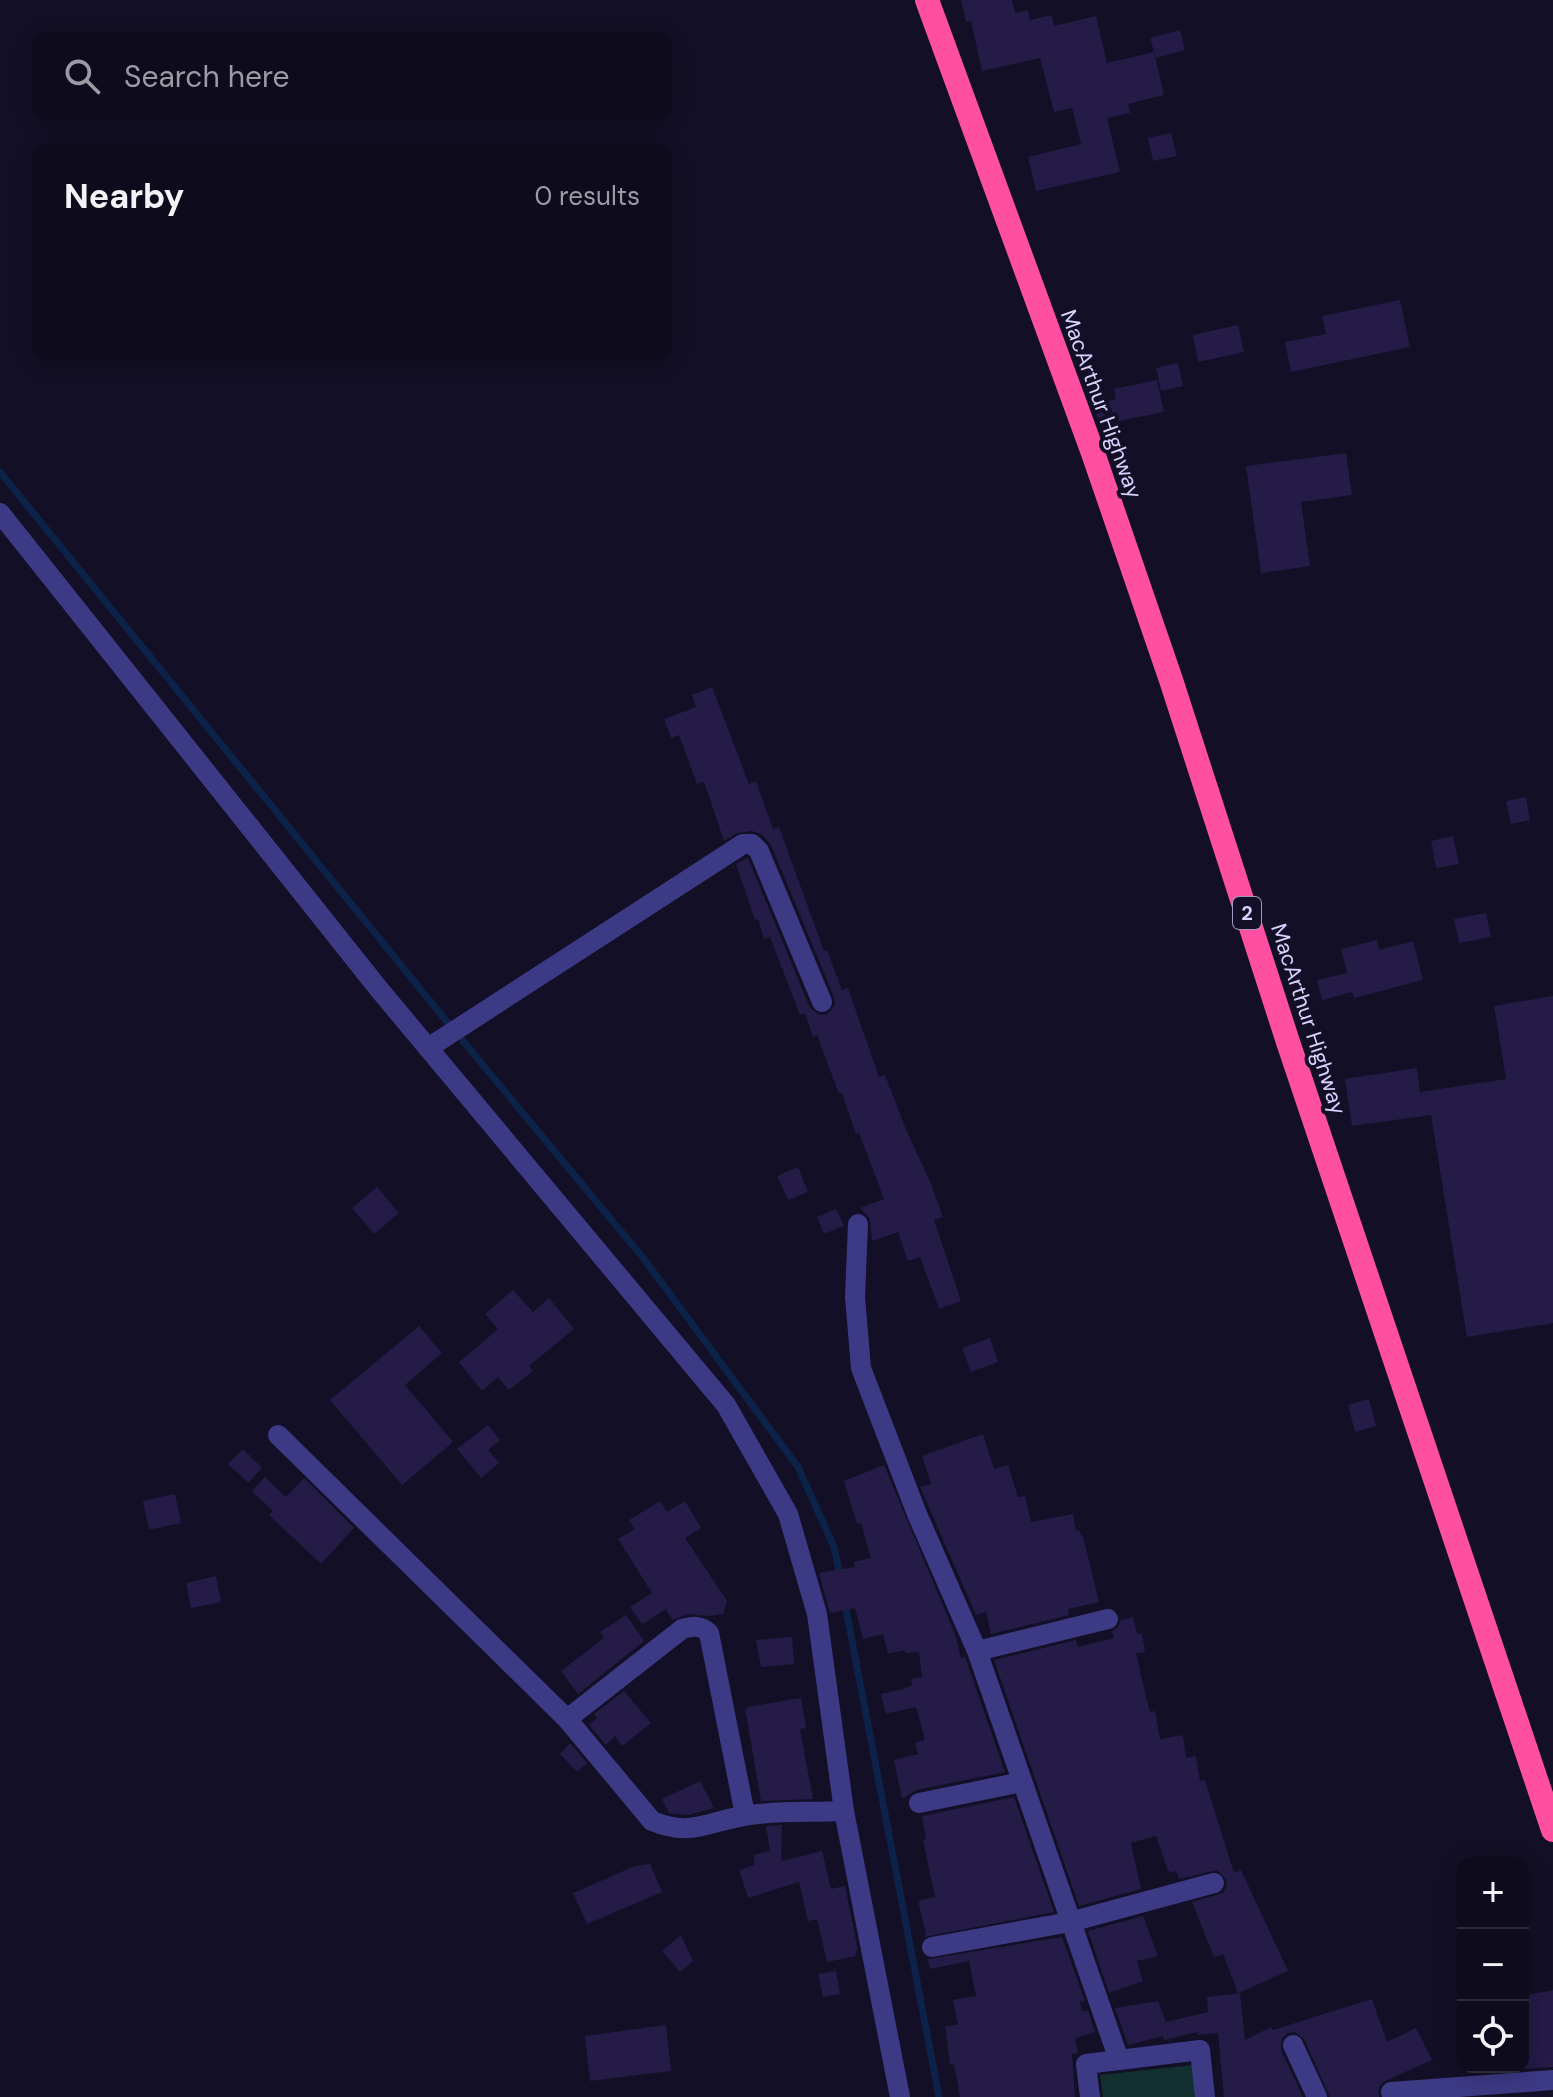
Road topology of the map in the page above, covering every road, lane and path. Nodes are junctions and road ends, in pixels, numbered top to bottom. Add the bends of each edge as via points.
1 (927, 0) edge
2 (0, 513) edge
3 (822, 1002) dead end
4 (428, 1048) junction
5 (858, 1224) dead end
6 (278, 1435) dead end
7 (1108, 1619) dead end
8 (977, 1651) junction
9 (567, 1719) junction
10 (1022, 1782) junction
11 (919, 1803) dead end
12 (844, 1811) junction
13 (745, 1815) junction
14 (1553, 1830) edge
15 (1214, 1883) dead end
16 (1070, 1922) junction
17 (932, 1947) dead end
18 (1293, 2045) dead end
19 (1119, 2060) junction
20 (1553, 2080) edge
21 (1391, 2092) dead end
22 (900, 2097) edge
23 (1090, 2097) edge
24 (1205, 2097) edge
25 (1317, 2097) edge

1 - 14 highway, MacArthur Highway / 2 via 1166,666
2 - 4 street
3 - 4 street via 759,851 743,844
4 - 12 street via 726,1405 788,1514 817,1614
5 - 8 street via 855,1297 861,1368
6 - 9 street
7 - 8 street
8 - 10 street
9 - 13 street via 652,1821 685,1830
9 - 13 street via 682,1629 705,1628
10 - 11 street
10 - 16 street
12 - 13 street
12 - 22 street
15 - 16 street
16 - 17 street
16 - 19 street
18 - 25 street
19 - 23 street via 1086,2064
19 - 24 street via 1200,2050
20 - 21 street

